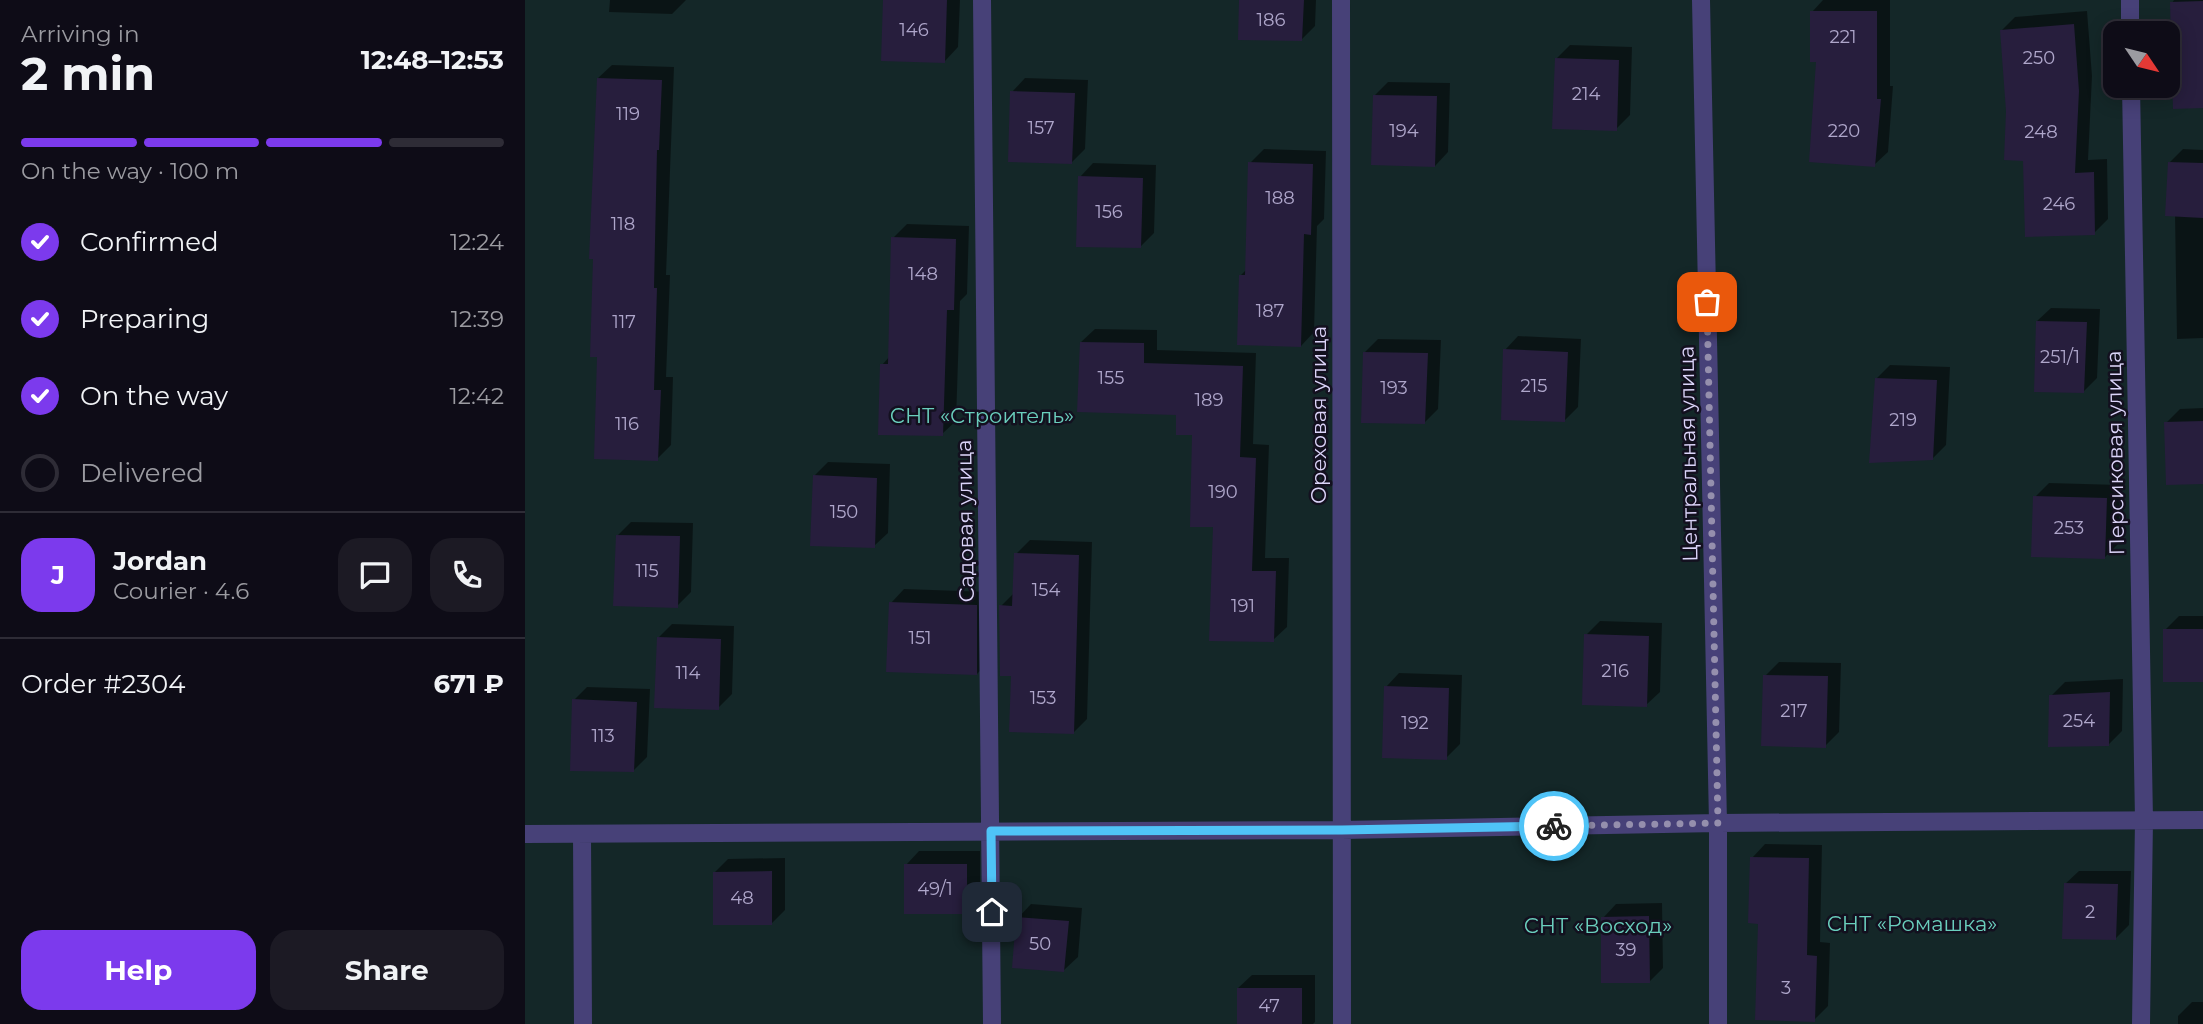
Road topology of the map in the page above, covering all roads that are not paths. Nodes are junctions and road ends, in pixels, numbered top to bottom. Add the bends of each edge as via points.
1 (982, 0) edge
2 (1341, 0) edge
3 (1701, 0) edge
4 (2130, 0) edge
5 (2130, 21) edge
6 (2131, 98) edge
7 (2144, 820) junction
8 (2203, 820) edge
9 (1718, 823) junction
10 (1342, 830) junction
11 (991, 831) junction
12 (525, 834) edge
13 (582, 834) junction
14 (583, 1024) edge
15 (992, 1024) edge
16 (1342, 1024) edge
17 (1718, 1024) edge
18 (2141, 1024) edge

1 - 11 street, Садовая улица
2 - 10 street, Ореховая улица
3 - 9 street, Центральная улица
4 - 5 street
6 - 7 street, Персиковая улица
7 - 8 street
7 - 9 street
7 - 18 street, Персиковая улица
9 - 10 street
9 - 17 street, Центральная улица
10 - 11 street
10 - 16 street, Ореховая улица
11 - 13 street
11 - 15 street, Садовая улица
12 - 13 street
13 - 14 street

